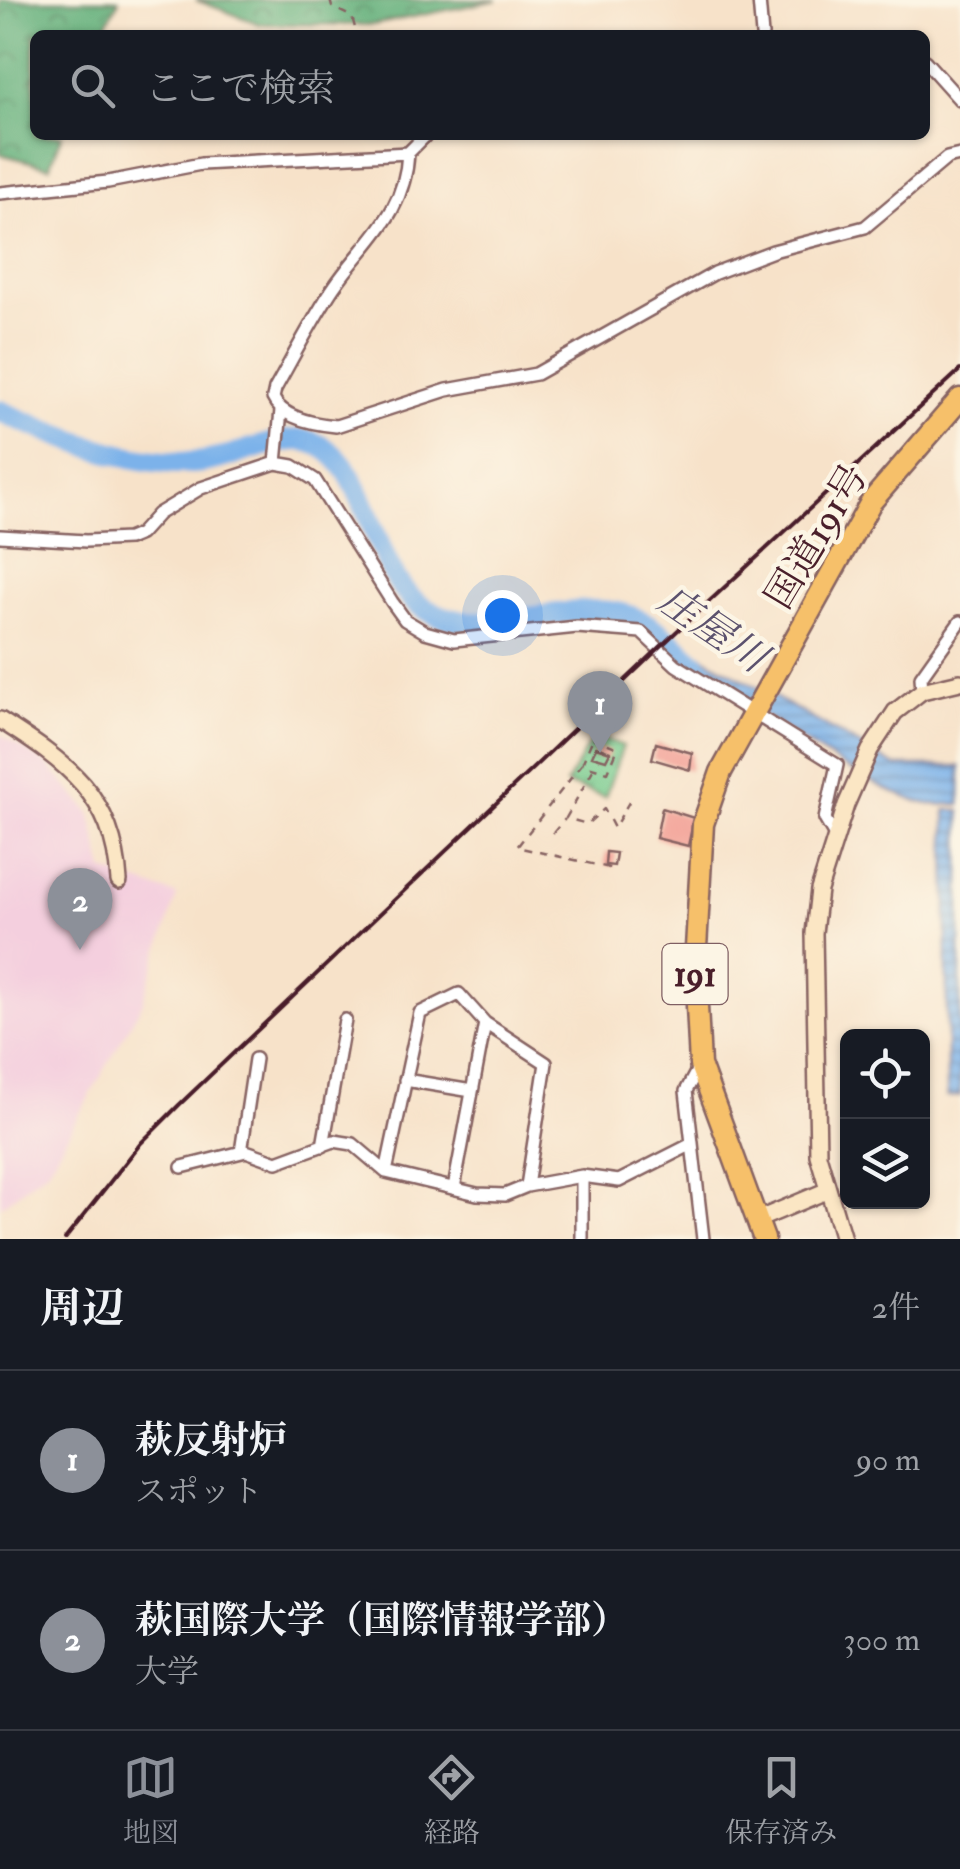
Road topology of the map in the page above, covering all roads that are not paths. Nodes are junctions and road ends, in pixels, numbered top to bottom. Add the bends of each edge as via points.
1 (759, 0) edge
2 (762, 30) edge
3 (930, 67) edge
4 (960, 100) edge
5 (421, 140) edge
6 (408, 153) junction
7 (960, 155) edge
8 (0, 193) edge
9 (960, 398) edge
10 (281, 410) junction
11 (276, 463) junction
12 (0, 536) edge
13 (960, 622) edge
14 (960, 682) edge
15 (922, 691) junction
16 (759, 705) junction
17 (0, 720) edge
18 (835, 836) junction
19 (118, 881) dead end
20 (345, 1020) dead end
21 (485, 1023) junction
22 (255, 1059) dead end
23 (700, 1065) junction
24 (406, 1080) junction
25 (472, 1092) junction
26 (692, 1144) junction
27 (322, 1146) junction
28 (241, 1152) junction
29 (182, 1167) dead end
30 (386, 1172) junction
31 (582, 1176) junction
32 (527, 1186) junction
33 (454, 1188) junction
34 (826, 1190) junction
35 (761, 1230) edge
36 (582, 1239) edge
37 (703, 1239) edge
38 (843, 1239) edge

1 - 2 street
3 - 4 street
5 - 6 street
6 - 8 street via 201,164
6 - 10 street via 382,230 329,294 276,388 273,398
7 - 10 street via 947,158 865,227 714,273 536,374 446,390 336,426
9 - 16 highway, 国道191号 / 191 via 871,502
10 - 11 street
11 - 12 street via 201,488 128,538
11 - 16 street via 316,480 405,620 426,632 454,640 578,627 640,632 676,665
13 - 15 street via 922,677
14 - 15 street
15 - 18 street via 896,712 870,750
16 - 18 street via 837,764 825,819
16 - 23 highway, 国道191号 / 191 via 721,772 699,850
17 - 19 street via 82,780 110,829
18 - 34 street via 814,933 818,1155
20 - 27 street
21 - 24 street via 459,994 420,1013
21 - 25 street
21 - 32 street via 546,1063
22 - 28 street
23 - 26 street via 686,1091
23 - 35 highway, 国道191号 / 191
24 - 25 street
24 - 30 street
25 - 33 street
26 - 31 street via 619,1181
26 - 37 street
27 - 28 street via 276,1162
27 - 30 street via 334,1140 353,1144
28 - 29 street
30 - 33 street
31 - 32 street
31 - 36 street
32 - 33 street via 505,1195
34 - 35 street
34 - 38 street

